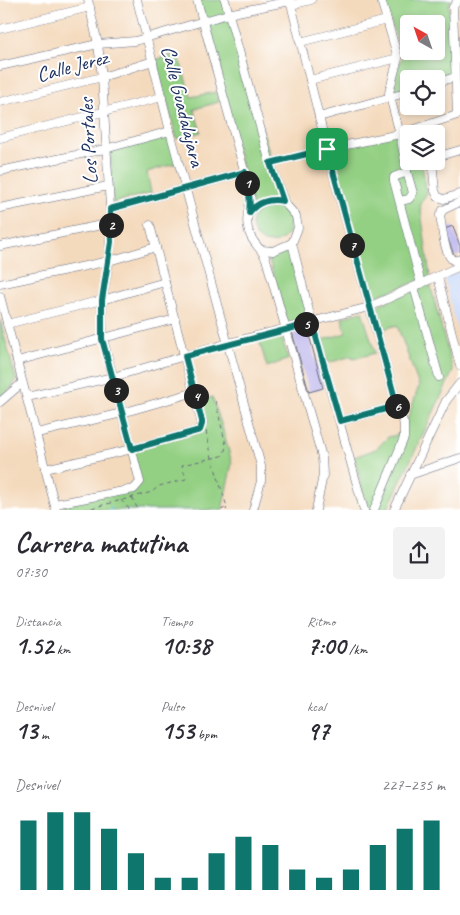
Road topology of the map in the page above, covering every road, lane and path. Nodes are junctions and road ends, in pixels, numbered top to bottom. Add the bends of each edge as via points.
1 (137, 0) edge
2 (198, 0) edge
3 (225, 0) edge
4 (311, 0) edge
5 (381, 0) edge
6 (458, 0) edge
7 (290, 2) edge
8 (89, 4) edge
9 (228, 14) junction
10 (387, 20) junction
11 (203, 21) junction
12 (0, 29) edge
13 (457, 30) edge
14 (147, 38) junction
15 (300, 42) junction
16 (98, 44) junction
17 (398, 58) junction
18 (153, 61) junction
19 (0, 66) edge
20 (102, 77) junction
21 (455, 77) junction
22 (310, 80) junction
23 (445, 80) edge
24 (400, 95) edge
25 (162, 97) junction
26 (390, 98) junction
27 (0, 102) edge
28 (104, 113) junction
29 (459, 115) edge
30 (319, 117) junction
31 (438, 125) edge
32 (170, 131) junction
33 (400, 134) joint
34 (0, 138) edge
35 (105, 149) junction
36 (327, 149) junction
37 (460, 150) edge
38 (445, 154) edge
39 (270, 163) junction
40 (433, 170) edge
41 (0, 171) edge
42 (245, 172) junction
43 (407, 172) joint
44 (108, 186) junction
45 (186, 188) junction
46 (460, 194) edge
47 (283, 201) junction
48 (400, 201) junction
49 (460, 202) edge
50 (0, 208) edge
51 (110, 209) junction
52 (249, 213) junction
53 (111, 223) junction
54 (150, 225) dead end
55 (292, 243) junction
56 (0, 246) edge
57 (156, 247) junction
58 (262, 250) junction
59 (460, 259) edge
60 (109, 261) junction
61 (460, 266) edge
62 (438, 277) junction
63 (165, 282) junction
64 (0, 284) edge
65 (418, 286) junction
66 (0, 296) edge
67 (102, 300) junction
68 (369, 307) junction
69 (2, 309) edge
70 (175, 320) junction
71 (312, 323) junction
72 (7, 324) junction
73 (287, 329) junction
74 (102, 339) junction
75 (229, 343) junction
76 (185, 356) junction
77 (17, 361) junction
78 (460, 366) edge
79 (113, 377) junction
80 (439, 377) dead end
81 (22, 382) junction
82 (460, 382) edge
83 (195, 392) junction
84 (27, 397) junction
85 (215, 400) dead end
86 (0, 402) edge
87 (397, 406) junction
88 (122, 413) junction
89 (340, 421) junction
90 (200, 428) junction
91 (36, 433) junction
92 (132, 449) junction
93 (212, 458) junction
94 (460, 458) edge
95 (45, 469) junction
96 (410, 475) junction
97 (132, 497) junction
98 (121, 500) junction
99 (55, 507) edge
100 (227, 507) junction
101 (84, 510) edge
102 (130, 510) edge
103 (138, 510) edge
104 (221, 510) edge
105 (226, 510) edge
106 (254, 510) edge
107 (316, 510) edge
108 (364, 510) edge
109 (374, 510) edge
110 (394, 510) edge

1 - 14 street, Calle Guadalajara
2 - 11 street
3 - 9 street
4 - 7 street
5 - 10 street
6 - 13 street via 453,7
7 - 9 street
7 - 15 street
8 - 12 street
8 - 16 street, Los Portales
9 - 11 street
9 - 39 street
10 - 15 street
10 - 17 street
11 - 14 street
11 - 42 street
13 - 21 street
14 - 16 street via 128,43
14 - 18 street, Calle Guadalajara
15 - 22 street
16 - 19 street
16 - 20 street, Los Portales
17 - 22 street
17 - 26 street via 389,89
18 - 20 street, Calle Jerez
18 - 25 street, Calle Guadalajara
20 - 27 street, Calle Jerez
20 - 28 street, Los Portales
21 - 23 street
21 - 29 street
22 - 30 street
24 - 26 street
25 - 28 street
25 - 32 street, Calle Guadalajara
26 - 30 street
26 - 33 street
28 - 34 street
28 - 35 street, Los Portales
29 - 31 street
30 - 36 street
32 - 35 street
32 - 45 street, Calle Guadalajara
33 - 36 street
35 - 41 street
35 - 44 street, Los Portales
36 - 39 street
36 - 68 street
37 - 38 street
39 - 47 street
40 - 46 street via 435,192 440,198
42 - 45 street
42 - 52 street via 251,202
43 - 48 street via 413,194
43 - 48 street via 394,177
44 - 50 street
44 - 51 street, Los Portales
45 - 51 street
45 - 75 street, Calle Guadalajara
47 - 52 street via 260,203
47 - 55 street via 296,216 298,228
48 - 65 street
49 - 59 street via 443,210 440,215 447,254 451,260
51 - 53 street, Los Portales
52 - 58 street via 248,230
53 - 56 street
53 - 60 street, Los Portales
54 - 57 street
55 - 58 street via 274,251
55 - 71 street
57 - 60 street
57 - 63 street
58 - 73 street
60 - 64 street
60 - 67 street, Los Portales
61 - 62 street
62 - 65 street
62 - 78 street
63 - 67 street
63 - 70 street
65 - 68 street
65 - 80 street
66 - 69 street
67 - 72 street
67 - 74 street, Los Portales
68 - 71 street
68 - 87 street
69 - 72 street
70 - 74 street
70 - 76 street
71 - 73 street
71 - 89 street
72 - 77 street
73 - 75 street
73 - 107 street via 322,456 323,475
74 - 77 street
74 - 79 street, Los Portales
75 - 76 street
75 - 106 street, Calle Guadalajara via 261,466
76 - 79 street
76 - 83 street
77 - 81 street
79 - 84 street
79 - 88 street, Los Portales
81 - 84 street
81 - 86 street
82 - 96 street via 446,401
83 - 88 street
83 - 90 street via 202,421
84 - 91 street
85 - 93 path via 226,445 222,456
87 - 89 street
87 - 109 street via 404,424 404,438
88 - 91 street
88 - 92 street, Los Portales
89 - 108 street
90 - 92 street
90 - 93 path via 206,432
91 - 95 street
92 - 95 street
92 - 99 street, Los Portales via 140,479 134,489
93 - 97 path via 182,465 186,479
93 - 100 path
94 - 96 street
95 - 99 street
96 - 110 street
97 - 98 path
97 - 103 path
98 - 101 path
98 - 102 path
100 - 104 path
100 - 105 path

